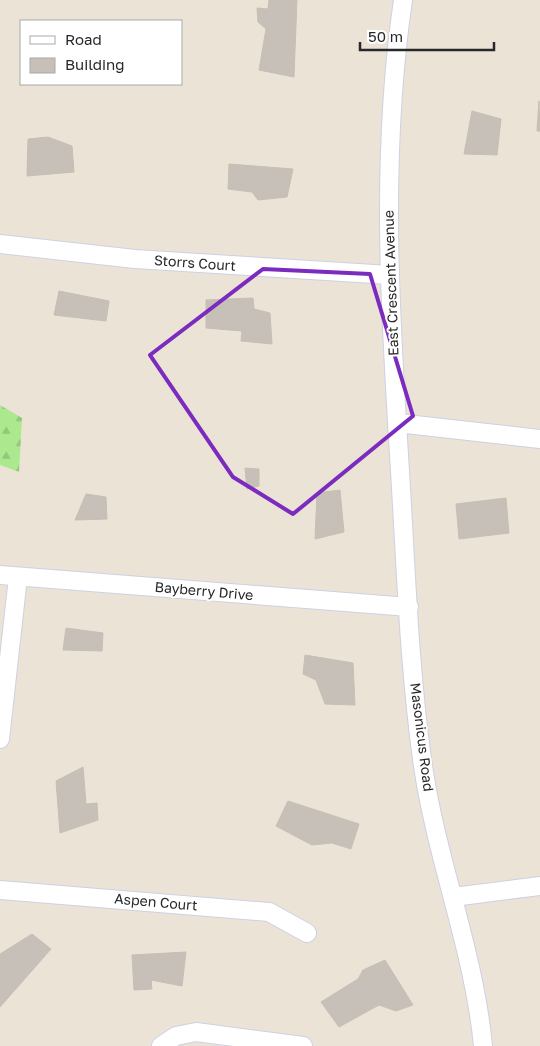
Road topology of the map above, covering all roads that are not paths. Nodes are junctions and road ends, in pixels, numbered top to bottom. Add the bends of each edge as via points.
1 (403, 0) edge
2 (0, 244) edge
3 (390, 275) junction
4 (397, 423) junction
5 (540, 439) edge
6 (0, 575) edge
7 (18, 577) junction
8 (409, 607) junction
9 (0, 739) edge
10 (540, 886) edge
11 (0, 890) edge
12 (453, 897) junction
13 (307, 933) dead end
14 (161, 1046) edge
15 (303, 1046) edge
16 (482, 1046) edge

1 - 3 street, East Crescent Avenue via 390,106
2 - 3 street, Storrs Court via 135,259
3 - 4 street, East Crescent Avenue
4 - 5 street
4 - 8 street, Masonicus Road
6 - 7 street, Bayberry Drive
7 - 8 street, Bayberry Drive
7 - 9 street
8 - 12 street, Masonicus Road via 423,769
10 - 12 street
11 - 13 street, Aspen Court via 269,912
12 - 16 street, Masonicus Road via 478,1006
14 - 15 street via 176,1036 196,1032

